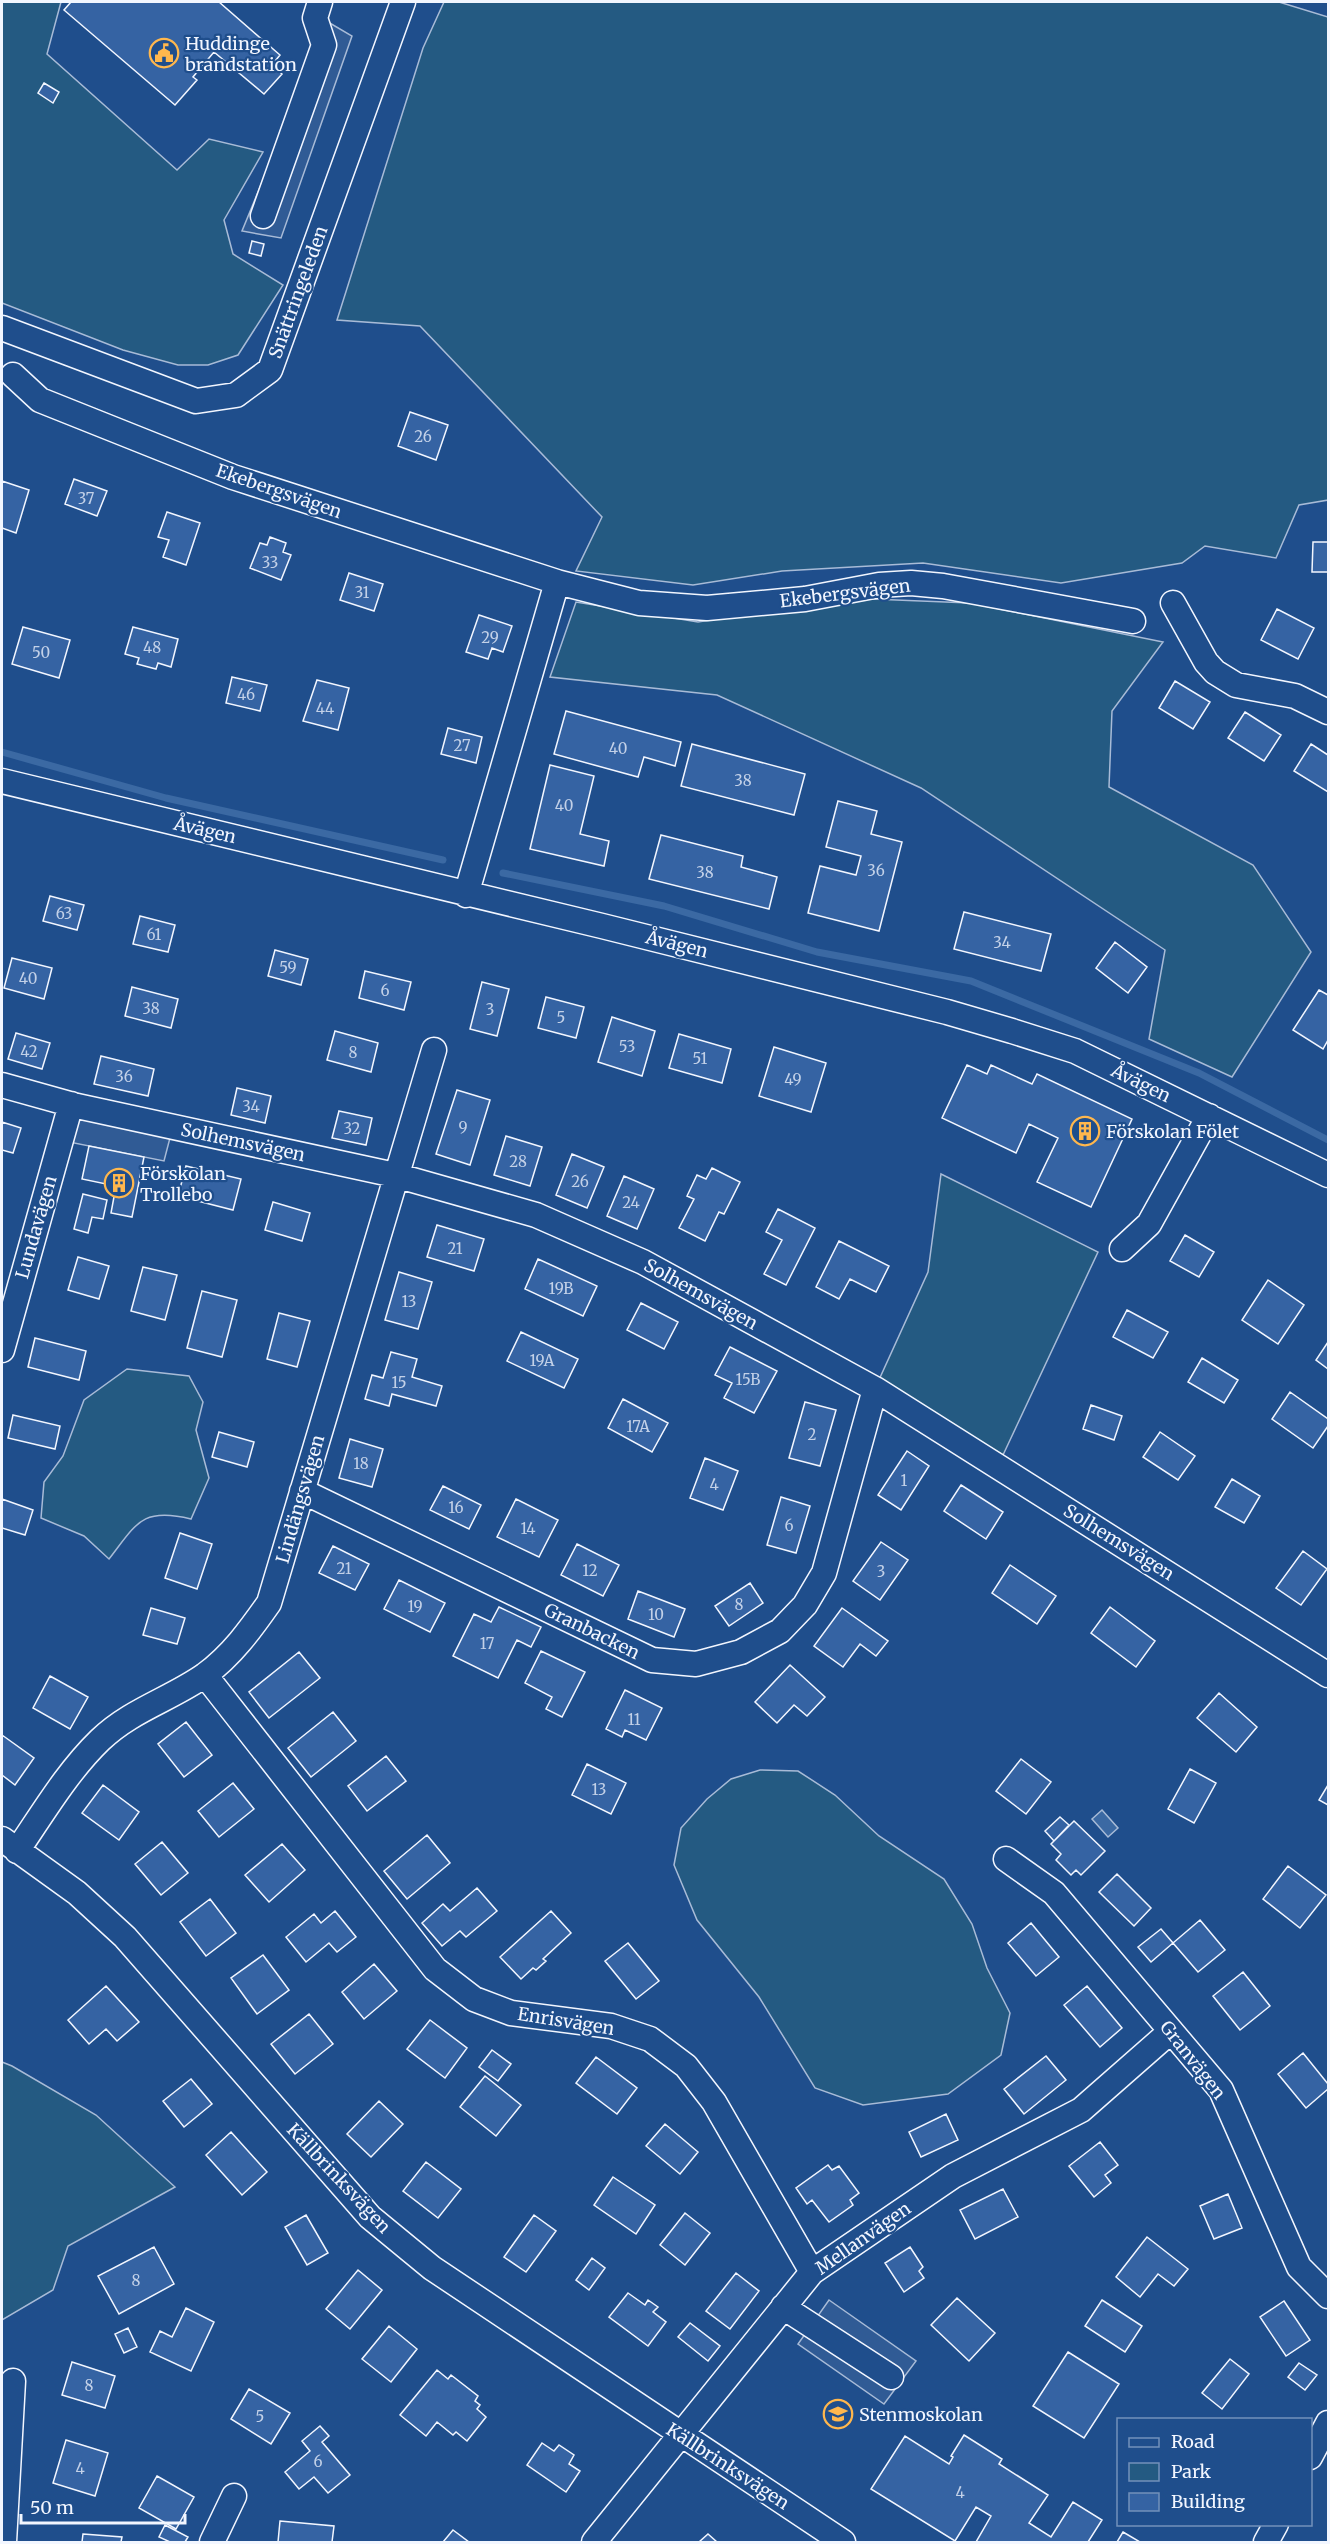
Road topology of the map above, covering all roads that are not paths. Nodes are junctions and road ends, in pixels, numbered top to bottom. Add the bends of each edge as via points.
1 (320, 2) edge
2 (399, 4) edge
3 (263, 216) dead end
4 (2, 328) edge
5 (13, 375) dead end
6 (557, 582) junction
7 (1173, 603) dead end
8 (1133, 621) dead end
9 (1329, 712) edge
10 (2, 781) edge
11 (466, 895) junction
12 (434, 1050) dead end
13 (2, 1085) edge
14 (71, 1104) junction
15 (1209, 1116) junction
16 (395, 1175) junction
17 (1329, 1175) edge
18 (1122, 1250) dead end
19 (2, 1350) edge
20 (875, 1389) junction
21 (302, 1491) junction
22 (205, 1675) junction
23 (1329, 1675) edge
24 (9, 1845) edge
25 (1006, 1859) dead end
26 (1171, 2031) junction
27 (812, 2272) junction
28 (1329, 2296) edge
29 (783, 2307) junction
30 (891, 2377) dead end
31 (13, 2380) dead end
32 (1329, 2423) edge
33 (681, 2435) junction
34 (1312, 2455) edge
35 (234, 2496) dead end
36 (1275, 2526) edge
37 (4, 2542) edge
38 (212, 2542) edge
39 (594, 2542) edge
40 (843, 2542) edge
41 (1266, 2542) edge

1 - 3 street via 315,18 324,45
2 - 4 street, Snättringeleden via 270,370 236,395 196,401
5 - 6 street, Ekebergsvägen via 40,400 233,477
6 - 8 street, Ekebergsvägen via 639,603 707,608 911,583
6 - 11 street
7 - 9 street via 1206,662 1221,676 1253,690 1295,696
10 - 11 street, Åvägen
11 - 15 street, Åvägen via 1002,1027 1075,1051
12 - 16 street, Lindängsvägen
13 - 14 street, Solhemsvägen
14 - 16 street, Solhemsvägen
14 - 19 street, Lundavägen
15 - 17 street, Åvägen
15 - 18 street via 1149,1224
16 - 20 street, Solhemsvägen via 536,1215 636,1259
16 - 21 street, Lindängsvägen
20 - 21 street, Granbacken via 824,1573 805,1605 780,1631 741,1652 696,1664 651,1660
20 - 23 street, Solhemsvägen
21 - 22 street, Lindängsvägen via 269,1603 241,1644
22 - 24 street, Lindängsvägen via 132,1714 100,1740
22 - 27 street, Enrisvägen via 435,1969 474,1999 511,2013 611,2026 650,2039 686,2066 714,2102
24 - 33 street, Källbrinksvägen via 77,1893 125,1937 370,2217 432,2268
25 - 26 street, Granvägen via 1054,1893
26 - 27 street, Mellanvägen via 1081,2110 953,2176
26 - 28 street, Granvägen via 1221,2090 1299,2267
27 - 29 street, Mellanvägen
29 - 30 street
29 - 33 street, Mellanvägen
31 - 37 street
32 - 34 street
33 - 39 street, Mellanvägen
33 - 40 street, Källbrinksvägen
35 - 38 street
36 - 41 street

